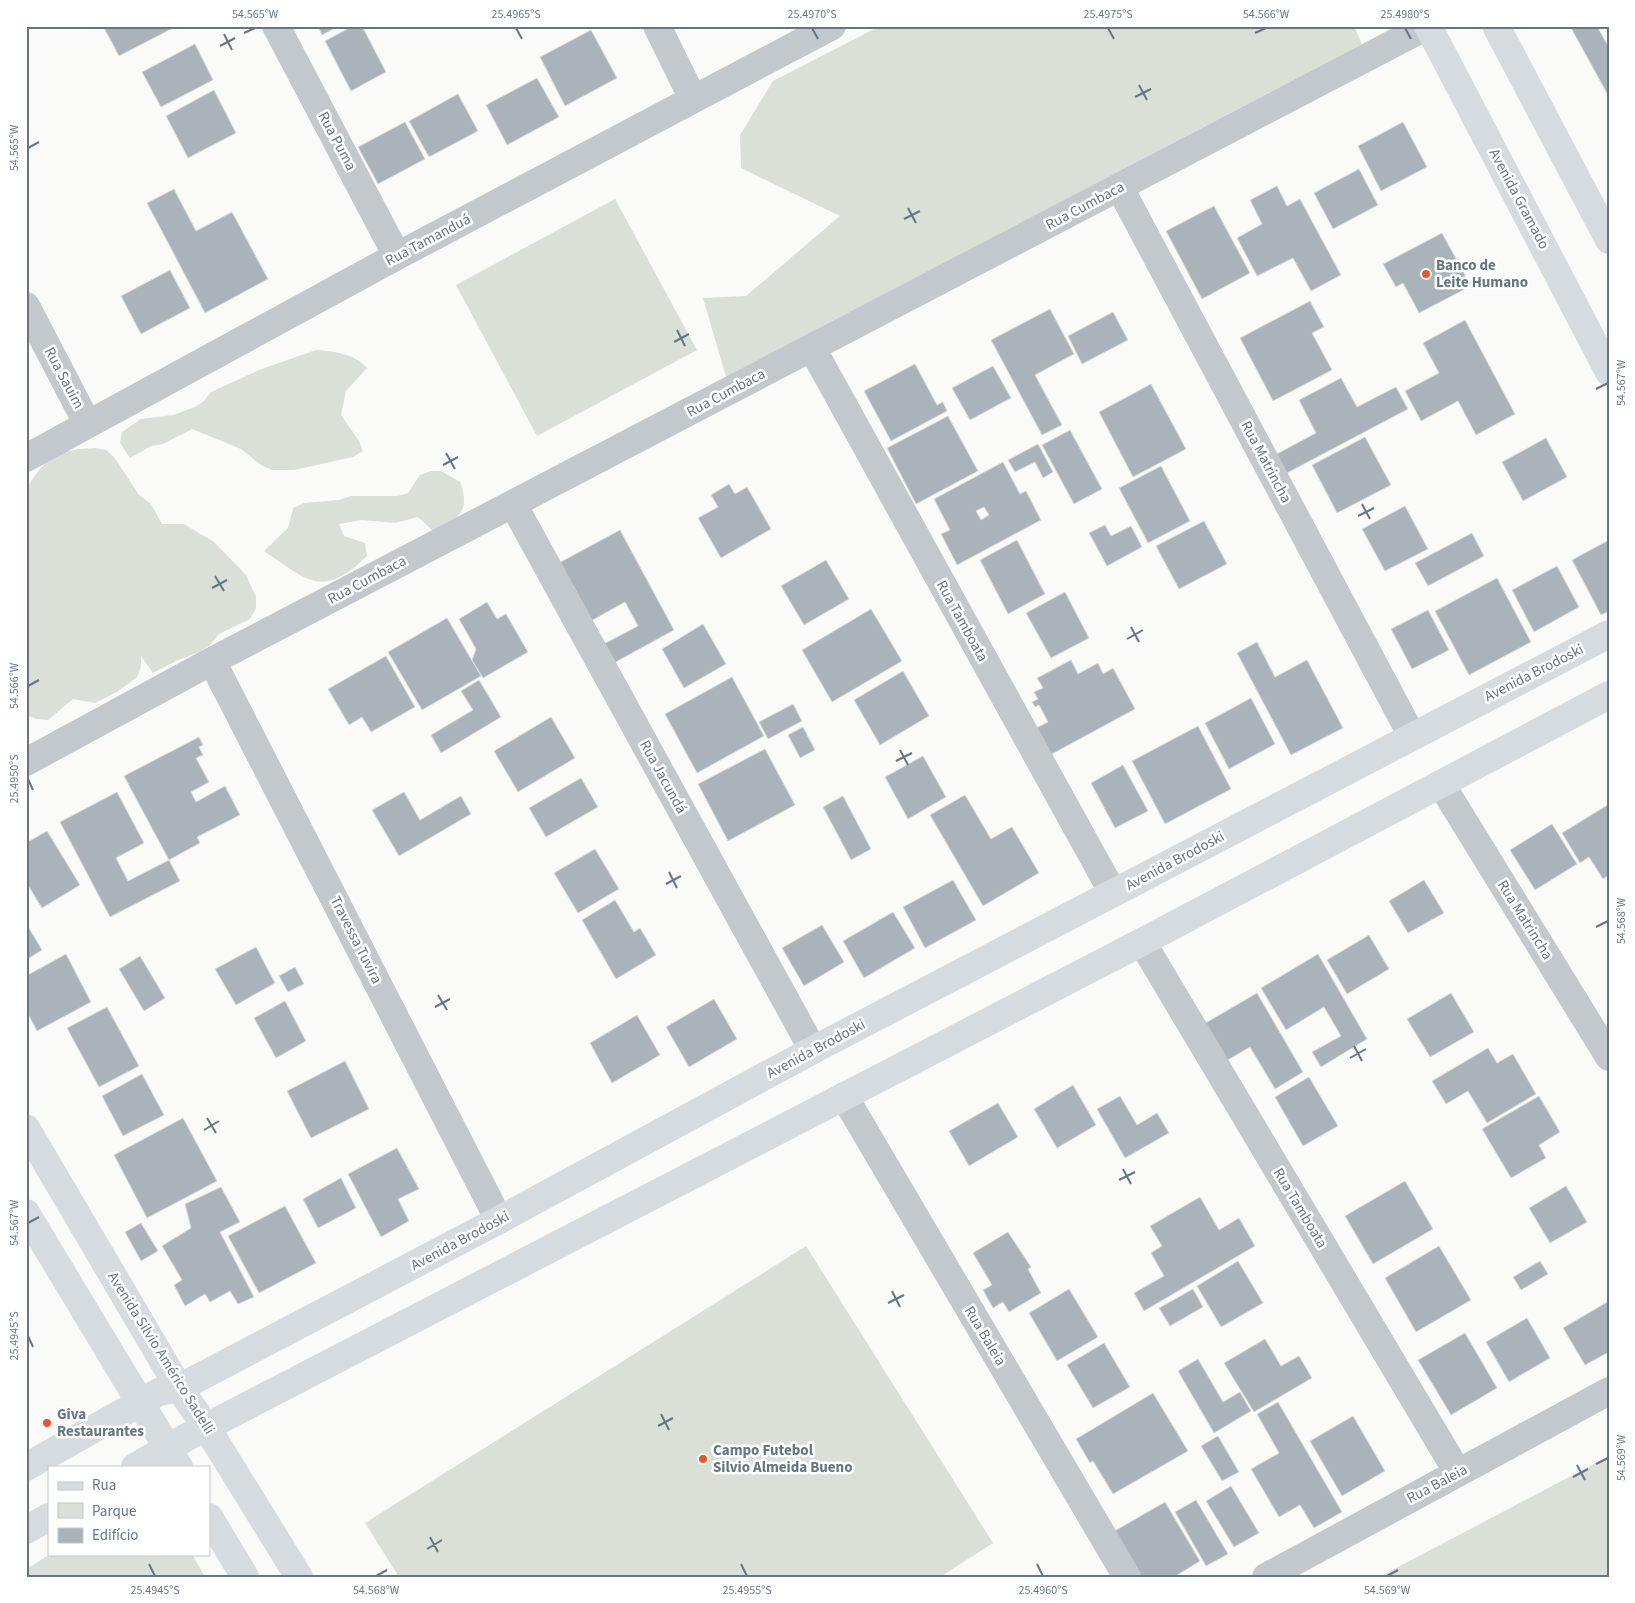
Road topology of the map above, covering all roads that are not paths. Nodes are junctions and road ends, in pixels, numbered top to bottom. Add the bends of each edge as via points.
1 (276, 26) edge
2 (657, 26) edge
3 (832, 26) edge
4 (1427, 26) edge
5 (1496, 26) edge
6 (693, 99) junction
7 (1120, 188) junction
8 (1609, 240) edge
9 (397, 256) junction
10 (26, 306) edge
11 (812, 348) junction
12 (1609, 372) edge
13 (88, 423) junction
14 (26, 458) edge
15 (513, 504) junction
16 (1609, 634) edge
17 (212, 660) junction
18 (1609, 695) edge
19 (1412, 736) junction
20 (26, 762) edge
21 (1441, 784) junction
22 (1113, 893) junction
23 (1142, 942) junction
24 (813, 1050) junction
25 (1609, 1057) edge
26 (844, 1096) junction
27 (26, 1128) edge
28 (26, 1213) edge
29 (499, 1220) junction
30 (179, 1388) junction
31 (1609, 1391) edge
32 (141, 1402) junction
33 (207, 1428) junction
34 (173, 1457) edge
35 (139, 1466) edge
36 (26, 1467) edge
37 (1458, 1473) junction
38 (48, 1518) edge
39 (210, 1519) edge
40 (26, 1530) edge
41 (245, 1577) edge
42 (299, 1577) edge
43 (1127, 1577) edge
44 (1266, 1577) edge

1 - 9 street, Rua Puma
2 - 6 street
3 - 6 street, Rua Tamanduá
4 - 7 street, Rua Cumbaca
4 - 12 street, Avenida Gramado
5 - 8 street
6 - 9 street, Rua Tamanduá
7 - 11 street, Rua Cumbaca
7 - 19 street, Rua Matrincha
9 - 13 street, Rua Tamanduá
10 - 13 street, Rua Sauim
11 - 15 street, Rua Cumbaca
11 - 22 street, Rua Tamboata
13 - 14 street, Rua Tamanduá
15 - 17 street, Rua Cumbaca
15 - 24 street, Rua Jacundá
16 - 19 street, Avenida Brodoski
17 - 20 street, Rua Cumbaca
17 - 29 street, Travessa Tuvira
18 - 21 street
19 - 22 street, Avenida Brodoski
21 - 23 street
21 - 25 street, Rua Matrincha
22 - 24 street, Avenida Brodoski
23 - 26 street
23 - 37 street, Rua Tamboata
24 - 29 street, Avenida Brodoski
26 - 33 street
26 - 43 street, Rua Baleia
27 - 30 street, Avenida Silvio Américo Sadelli
28 - 32 street
29 - 30 street, Avenida Brodoski
30 - 32 street, Avenida Brodoski via 160,1392
30 - 33 street, Avenida Silvio Américo Sadelli
31 - 37 street, Rua Baleia
32 - 34 street
32 - 36 street, Avenida Brodoski
33 - 34 street
33 - 42 street, Avenida Silvio Américo Sadelli
34 - 35 street
37 - 44 street, Rua Baleia
38 - 40 street
39 - 41 street

